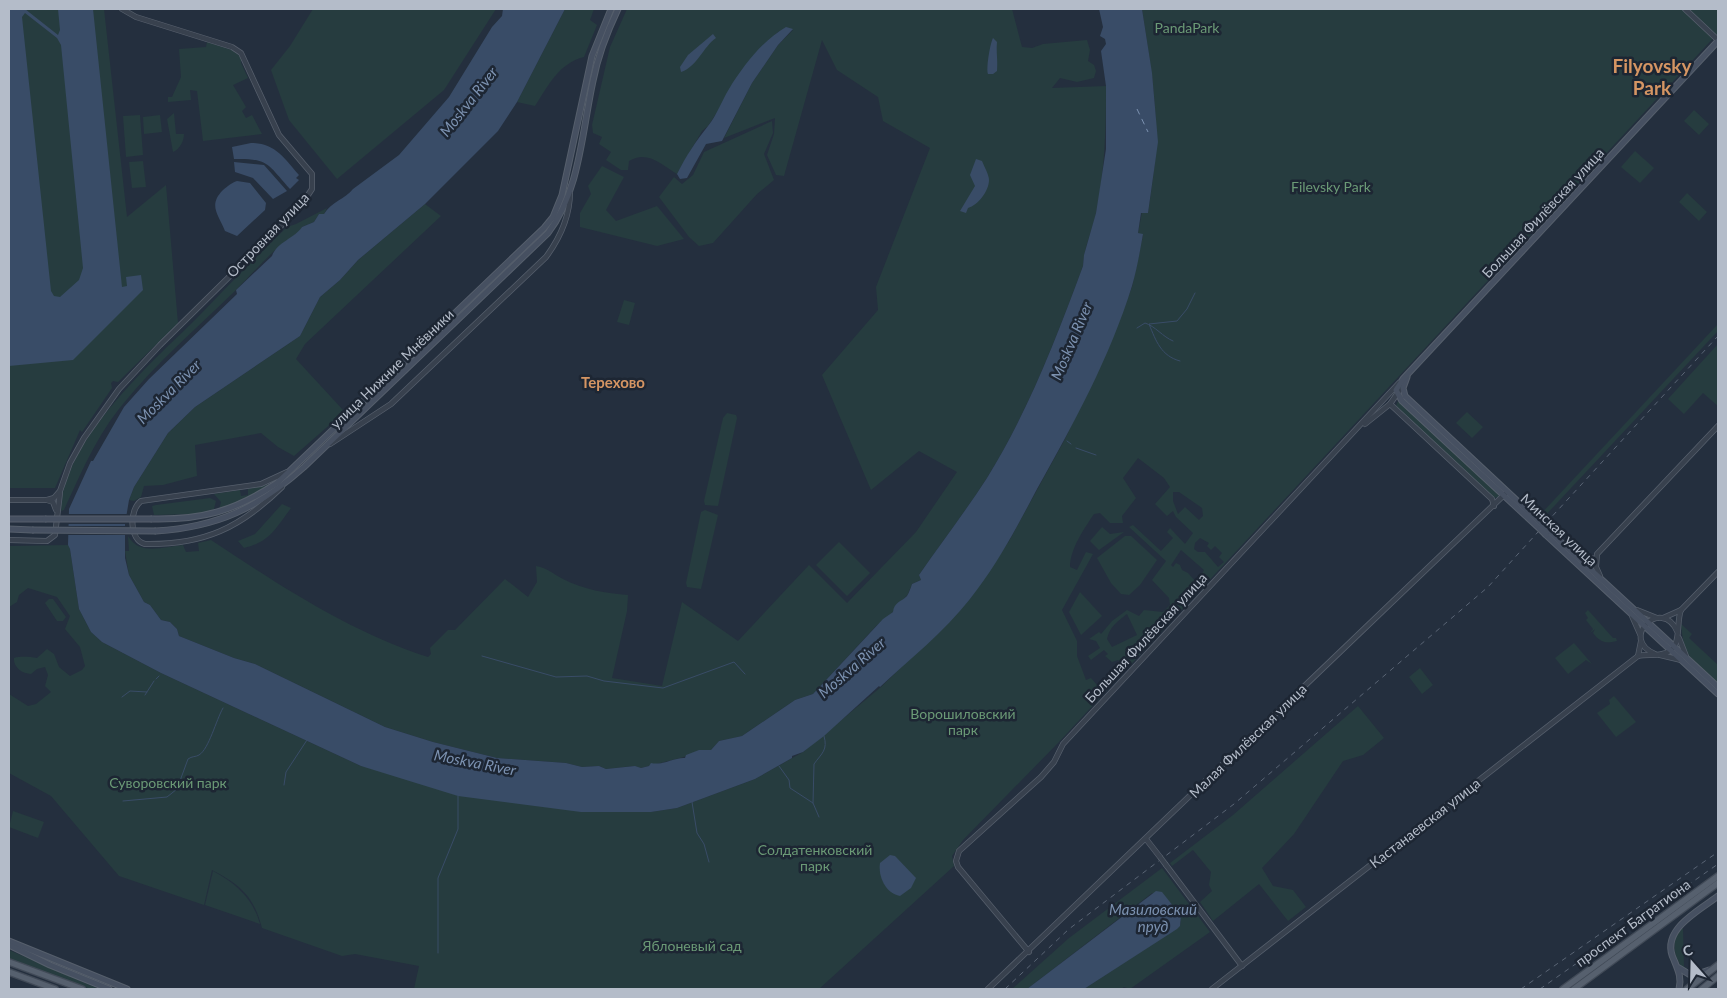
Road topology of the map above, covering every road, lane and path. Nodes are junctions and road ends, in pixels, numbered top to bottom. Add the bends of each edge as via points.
1 (122, 9) edge
2 (611, 9) edge
3 (618, 9) edge
4 (1685, 9) edge
5 (1718, 40) edge
6 (570, 188) junction
7 (1403, 382) junction
8 (1397, 394) junction
9 (1403, 399) junction
10 (1383, 400) junction
11 (1391, 402) junction
12 (1718, 426) edge
13 (1356, 431) junction
14 (324, 448) junction
15 (296, 466) junction
16 (285, 484) junction
17 (60, 491) junction
18 (1506, 493) junction
19 (9, 500) edge
20 (47, 500) junction
21 (1493, 507) junction
22 (56, 514) junction
23 (9, 519) edge
24 (9, 529) edge
25 (1548, 533) junction
26 (9, 540) edge
27 (1578, 556) junction
28 (1596, 559) junction
29 (1718, 572) edge
30 (1601, 578) junction
31 (1630, 608) junction
32 (1682, 610) junction
33 (1660, 618) junction
34 (1645, 623) junction
35 (1678, 633) junction
36 (1641, 639) junction
37 (1673, 649) junction
38 (1657, 655) junction
39 (1638, 656) junction
40 (1686, 661) junction
41 (1718, 686) edge
42 (1718, 694) edge
43 (1146, 839) junction
44 (1718, 876) edge
45 (1718, 883) edge
46 (1718, 896) edge
47 (9, 941) edge
48 (9, 945) edge
49 (1029, 952) junction
50 (9, 962) edge
51 (1242, 966) junction
52 (1716, 966) edge
53 (1678, 968) junction
54 (9, 972) edge
55 (1718, 976) edge
56 (55, 989) edge
57 (82, 989) edge
58 (109, 989) edge
59 (127, 989) edge
60 (988, 989) edge
61 (1212, 989) edge
62 (1563, 989) edge
63 (1574, 989) edge
64 (1679, 989) edge
65 (1687, 989) edge
66 (1702, 989) edge

1 - 17 street, Островная улица via 136,17 232,47 241,53 280,135 312,174 313,185 307,200 119,389 80,444
2 - 15 main road, улица Нижние Мнёвники via 592,56 564,189 553,216 534,239
3 - 6 main road, улица Нижние Мнёвники via 598,59
4 - 5 street
5 - 7 main road, Большая Филёвская улица
6 - 14 main road, улица Нижние Мнёвники via 562,213 538,245
6 - 14 street via 570,202 561,231 546,257 391,404
7 - 8 main road
7 - 9 main road
7 - 10 street, Большая Филёвская улица
8 - 9 main road, Минская улица
8 - 10 street, Большая Филёвская улица
8 - 11 street, Большая Филёвская улица
9 - 11 street
9 - 18 main road, Минская улица
10 - 13 street, Большая Филёвская улица
11 - 13 street, Большая Филёвская улица
11 - 21 street via 1492,499
12 - 28 street via 1597,554
13 - 49 street, Большая Филёвская улица via 1063,744 1050,768 960,850 956,861 958,867
14 - 16 main road, улица Нижние Мнёвники
15 - 16 street via 260,484 145,500 134,511 134,535 142,544 154,545 214,535 247,518
15 - 23 main road, улица Нижние Мнёвники, bridge via 259,495 230,509 195,518
16 - 24 main road, улица Нижние Мнёвники, bridge via 261,501 230,516 190,527 156,530
17 - 20 street
17 - 22 street, Островная улица
18 - 21 street, Малая Филёвская улица
18 - 25 main road, Минская улица, bridge
19 - 20 street
20 - 22 street via 53,502
21 - 43 street, Малая Филёвская улица
22 - 26 street, Островная улица via 52,539
25 - 27 main road, Минская улица
25 - 31 main road, Минская улица
27 - 28 street
27 - 30 main road, Минская улица
28 - 30 street
29 - 32 street
30 - 31 main road, Минская улица
31 - 33 street
31 - 34 main road, Минская улица
31 - 36 street
32 - 33 street
32 - 35 street
33 - 34 street
33 - 35 street via 1673,625
34 - 36 street
34 - 37 main road, Минская улица
35 - 37 street
35 - 40 street
36 - 38 street via 1647,650
36 - 39 street
37 - 38 street
37 - 40 main road, Минская улица
38 - 39 street
38 - 40 street
39 - 51 street, Кастанаевская улица
40 - 41 main road, Минская улица
40 - 42 main road, Минская улица
43 - 49 street, Малая Филёвская улица
43 - 51 street, bridge
44 - 62 main road, проспект Багратиона
45 - 63 main road, проспект Багратиона
46 - 53 main road via 1674,933 1671,952
47 - 59 main road
48 - 58 main road
49 - 60 street, Малая Филёвская улица
50 - 57 main road
51 - 61 street, Кастанаевская улица
52 - 53 main road via 1692,976
52 - 65 main road
53 - 64 main road
54 - 56 main road
55 - 66 main road

